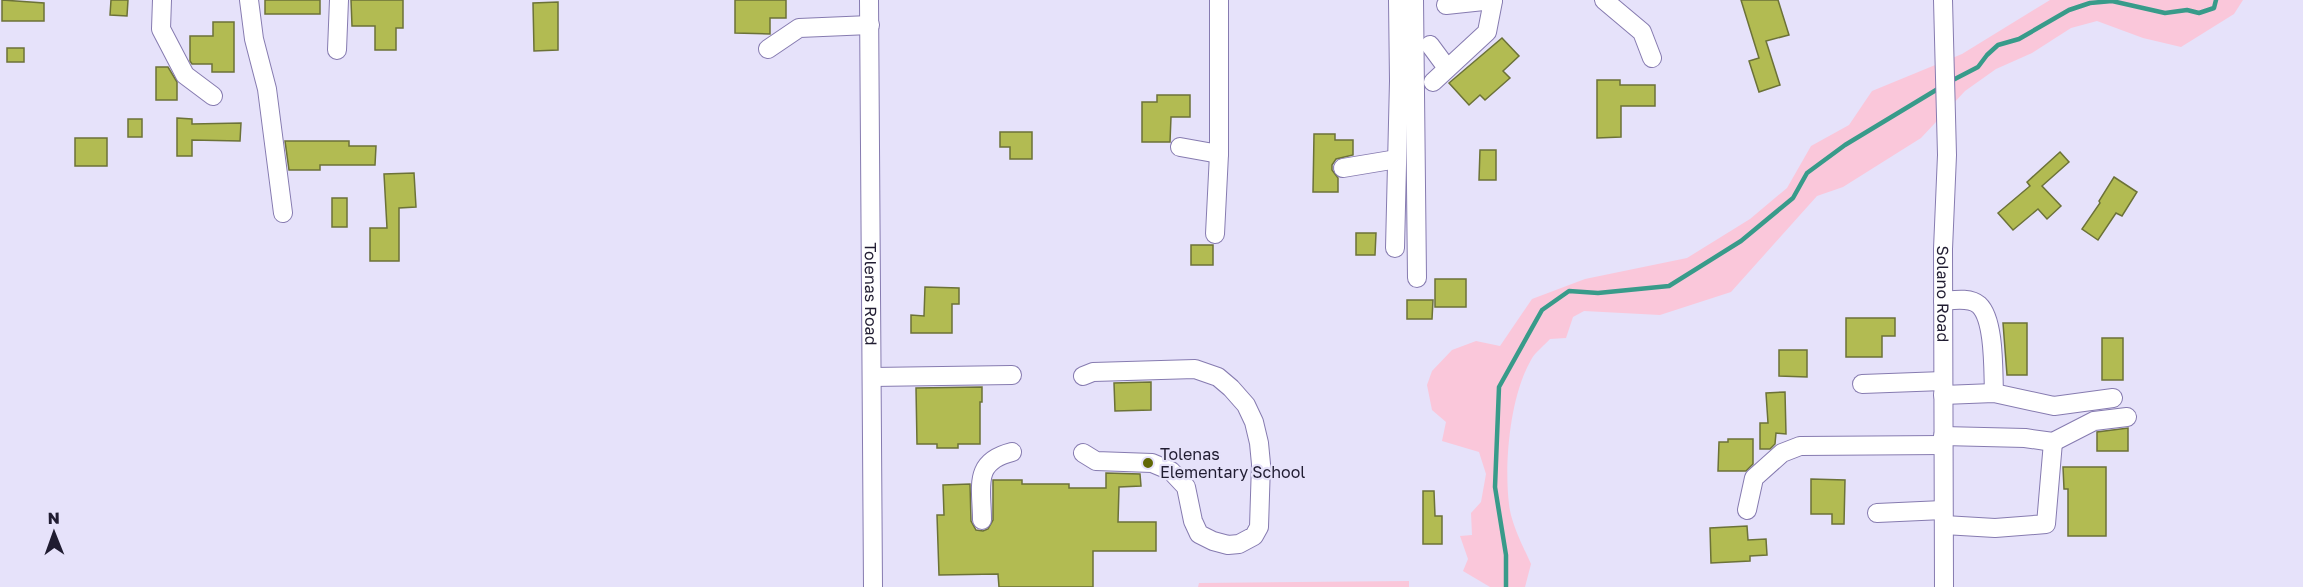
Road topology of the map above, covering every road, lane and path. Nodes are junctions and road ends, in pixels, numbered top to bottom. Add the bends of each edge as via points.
1 (162, 0) edge
2 (249, 0) edge
3 (339, 0) edge
4 (869, 0) edge
5 (1219, 0) edge
6 (1398, 0) edge
7 (1414, 0) edge
8 (1493, 0) edge
9 (1604, 0) edge
10 (1943, 0) edge
11 (1446, 5) dead end
12 (870, 25) junction
13 (1430, 45) dead end
14 (768, 49) dead end
15 (337, 50) dead end
16 (1652, 58) dead end
17 (1447, 68) junction
18 (1433, 82) dead end
19 (213, 96) dead end
20 (1180, 147) dead end
21 (1219, 154) junction
22 (1397, 159) junction
23 (1343, 168) dead end
24 (283, 213) dead end
25 (1215, 234) dead end
26 (1395, 248) dead end
27 (1417, 279) dead end
28 (1943, 301) junction
29 (1012, 375) dead end
30 (1083, 376) dead end
31 (872, 377) junction
32 (1862, 384) dead end
33 (1943, 388) junction
34 (1994, 393) junction
35 (2113, 398) dead end
36 (2127, 417) dead end
37 (1943, 441) junction
38 (2053, 442) junction
39 (1012, 453) dead end
40 (1083, 453) dead end
41 (1747, 510) dead end
42 (1877, 513) dead end
43 (1943, 518) junction
44 (982, 520) dead end
45 (873, 587) edge
46 (1944, 587) edge

1 - 19 street via 161,29 185,75
2 - 24 street via 267,88
3 - 15 street
4 - 12 street, Tolenas Road
5 - 21 street
6 - 22 street
7 - 27 street
8 - 11 street
8 - 17 street via 1487,32
9 - 16 street via 1642,32
10 - 28 street, Solano Road via 1947,155
12 - 14 street via 799,28
12 - 31 street, Tolenas Road
13 - 17 street
17 - 18 street
20 - 21 street
21 - 25 street
22 - 23 street
22 - 26 street
28 - 33 street, Solano Road
28 - 34 street via 1969,300 1979,305 1989,322
29 - 31 street
30 - 40 street via 1093,372 1195,369 1218,377 1246,405 1254,422 1261,464 1259,527 1254,536 1239,544 1214,541 1199,534 1186,487 1172,471 1152,463 1095,461
31 - 45 street, Tolenas Road
32 - 33 street
33 - 34 street
33 - 37 street, Solano Road
34 - 35 street via 2054,406
36 - 38 street via 2094,421
37 - 38 street via 2025,438
37 - 41 street via 1800,446 1782,453 1754,477
37 - 43 street, Solano Road
38 - 43 street via 2046,524 1995,528
39 - 44 street via 997,456 982,475
42 - 43 street
43 - 46 street, Solano Road

